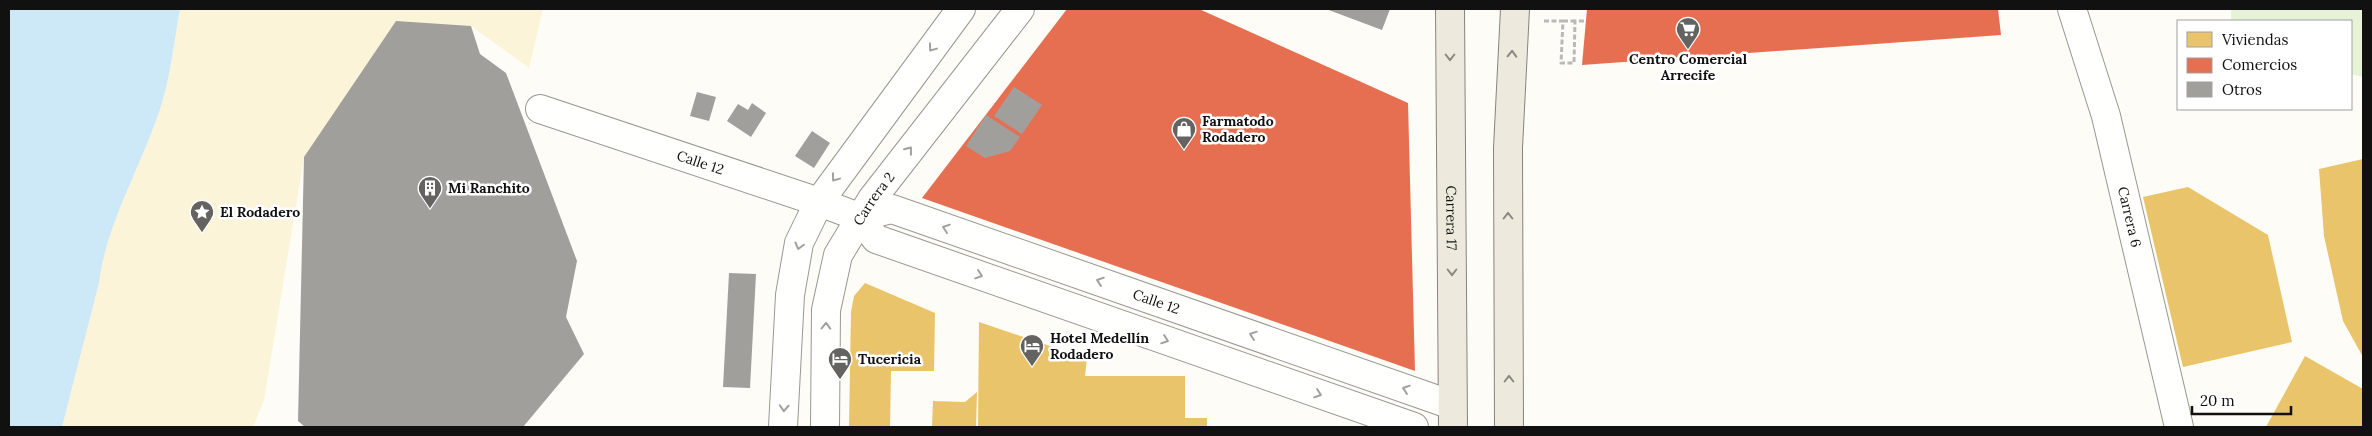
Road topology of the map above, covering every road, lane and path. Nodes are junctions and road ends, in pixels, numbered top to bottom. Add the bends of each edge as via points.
1 (961, 9) edge
2 (1020, 9) edge
3 (1450, 9) edge
4 (2072, 9) edge
5 (1515, 14) edge
6 (1562, 21) junction
7 (1575, 21) junction
8 (1586, 21) dead end
9 (540, 109) dead end
10 (819, 202) junction
11 (859, 217) junction
12 (1452, 416) edge
13 (783, 427) edge
14 (825, 427) edge
15 (1414, 427) edge
16 (1509, 427) edge
17 (2179, 427) edge

1 -> 10 street
11 -> 2 street, Carrera 2
3 -> 12 main road, Carrera 17
4 - 17 street, Carrera 6 via 2106,116
5 - 6 path
16 -> 5 main road via 1508,148
6 - 7 path
6 - 7 path via 1561,63 1574,63
7 - 8 path
9 - 10 street, Calle 12
10 - 11 street, Calle 12
10 -> 13 street via 799,243 790,294
12 -> 11 street, Calle 12 via 892,208
14 -> 11 street, Carrera 2 via 826,310 838,255
11 -> 15 street via 876,239

